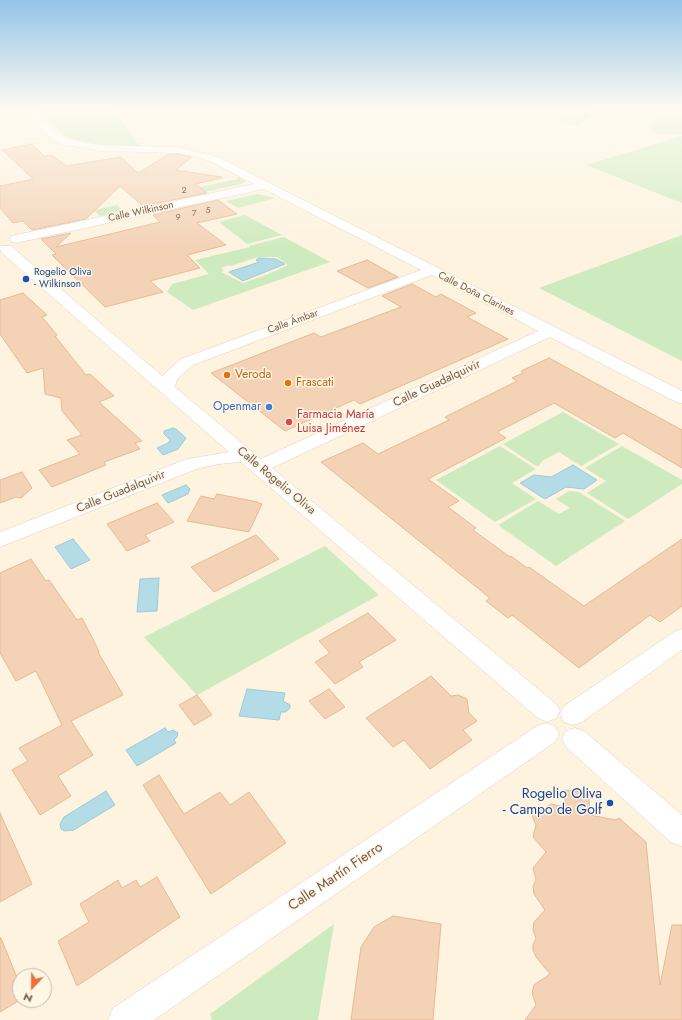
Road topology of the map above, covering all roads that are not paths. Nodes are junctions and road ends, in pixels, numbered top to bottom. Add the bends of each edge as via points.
1 (203, 156) edge
2 (269, 186) junction
3 (7, 244) edge
4 (431, 271) junction
5 (550, 331) junction
6 (166, 388) junction
7 (682, 398) edge
8 (253, 462) junction
9 (0, 540) edge
10 (682, 638) edge
11 (546, 722) junction
12 (574, 727) junction
13 (682, 833) edge
14 (125, 1020) edge

1 - 2 street, Calle Doña Clarines
2 - 3 street, Calle Wilkinson
2 - 4 street, Calle Doña Clarines
3 - 6 street, Calle Rogelio Oliva
4 - 5 street, Calle Doña Clarines
4 - 6 street, Calle Ámbar via 187,362 169,377
5 - 7 street, Calle Doña Clarines
5 - 8 street, Calle Guadalquivir
6 - 8 street, Calle Rogelio Oliva
8 - 9 street, Calle Guadalquivir via 219,458 194,463
8 - 11 street, Calle Rogelio Oliva
10 - 12 street
11 - 12 street, Calle Rogelio Oliva via 557,741 570,741
11 - 14 street, Calle Martín Fierro
12 - 13 street

